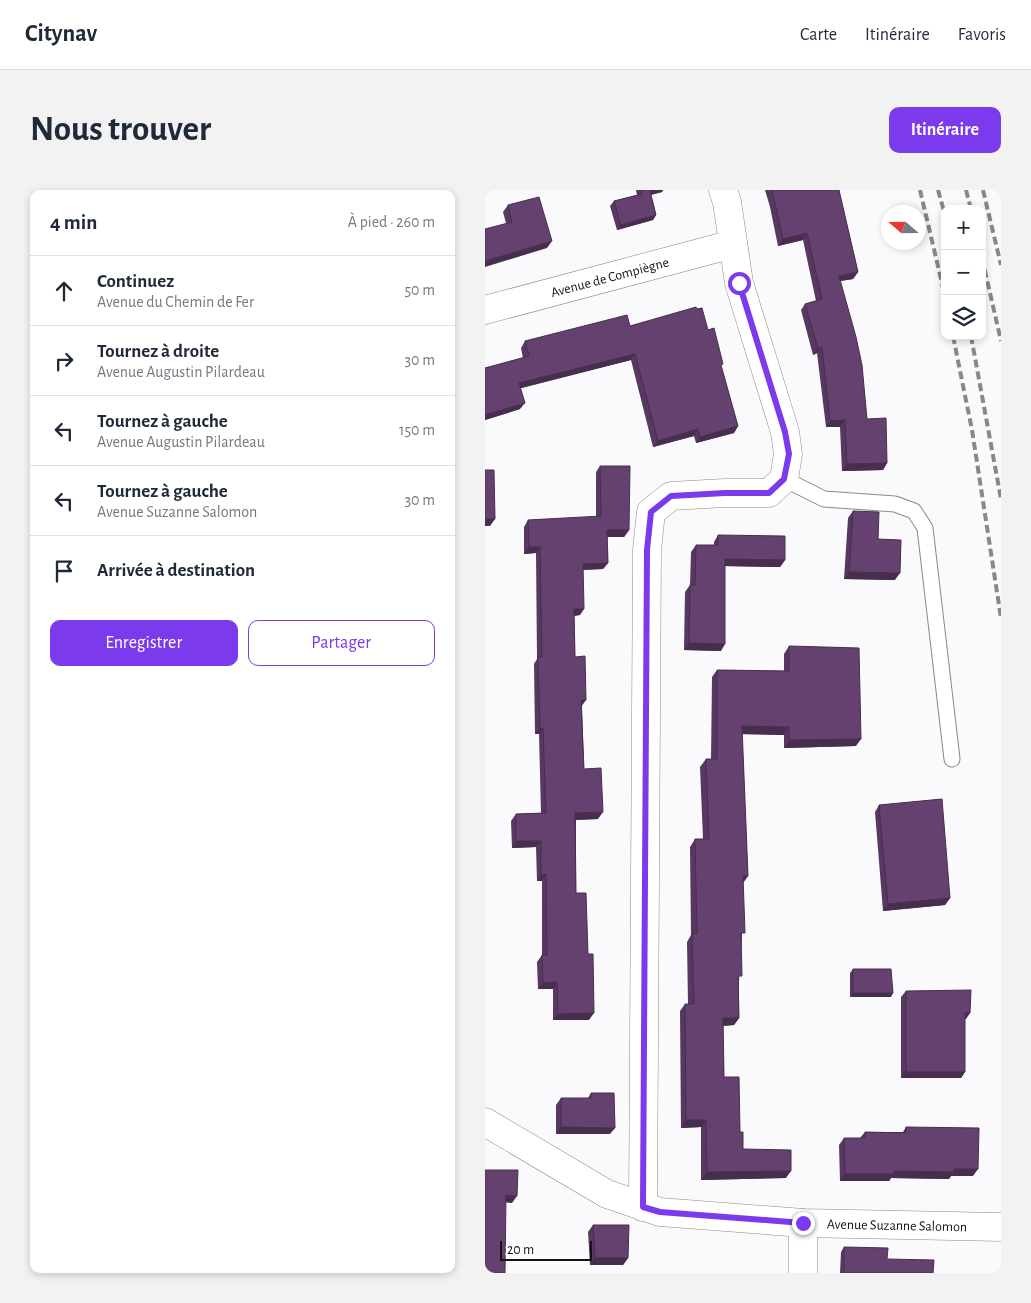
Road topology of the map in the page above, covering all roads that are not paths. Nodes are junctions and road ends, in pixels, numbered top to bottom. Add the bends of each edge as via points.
1 (723, 190) edge
2 (733, 244) junction
3 (485, 310) edge
4 (784, 479) junction
5 (952, 759) dead end
6 (485, 1122) edge
7 (643, 1207) junction
8 (803, 1223) junction
9 (1001, 1227) edge
10 (803, 1273) edge

1 - 2 street
2 - 3 street, Avenue de Compiègne
2 - 4 street via 739,283 785,432 789,454
4 - 5 lane via 824,499 895,504 914,511 925,528
4 - 7 street via 769,493 671,496 651,512 647,550
6 - 7 street, Avenue Suzanne Salomon via 607,1194
7 - 8 street, Avenue Suzanne Salomon via 660,1212
8 - 9 street, Avenue Suzanne Salomon
8 - 10 street

